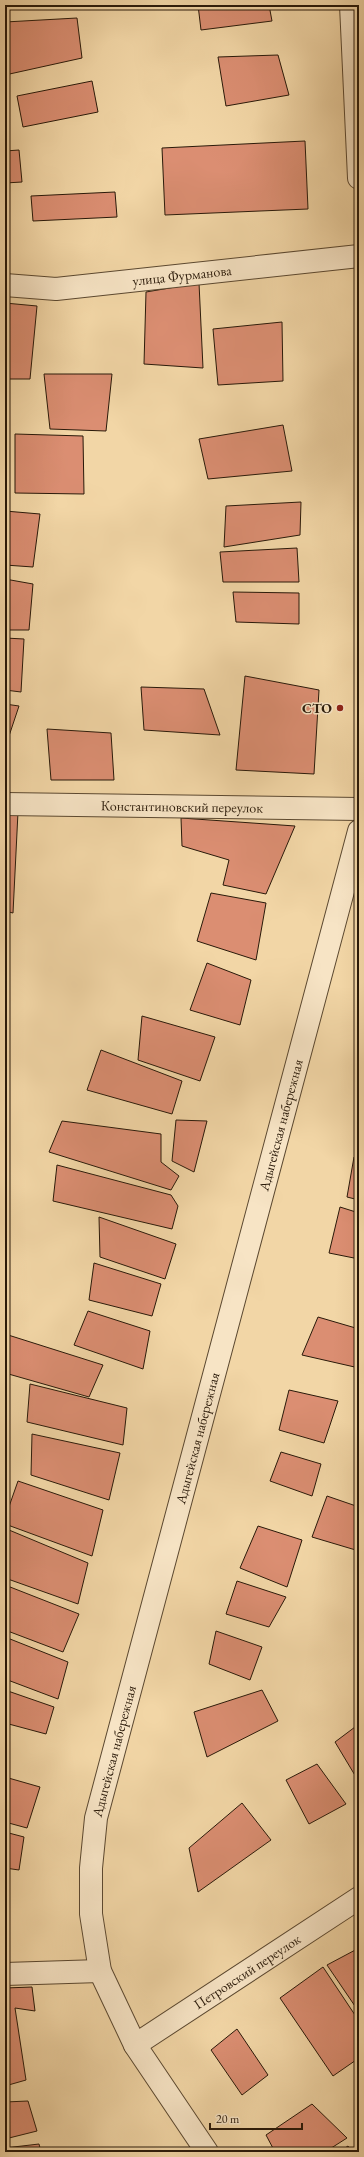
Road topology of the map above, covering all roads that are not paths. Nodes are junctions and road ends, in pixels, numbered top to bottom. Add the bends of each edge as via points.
1 (351, 5) edge
2 (359, 178) edge
3 (359, 256) edge
4 (5, 285) edge
5 (5, 804) edge
6 (359, 809) edge
7 (359, 831) edge
8 (359, 1898) edge
9 (100, 1971) junction
10 (5, 1974) edge
11 (135, 2045) junction
12 (207, 2152) edge

1 - 2 street
3 - 4 street, улица Фурманова via 56,289
5 - 6 street, Константиновский переулок
7 - 9 street, Адыгейская набережная via 96,1818 91,1868 91,1914
8 - 11 street, Петровский переулок
9 - 10 street
9 - 11 street, Адыгейская набережная
11 - 12 street, Адыгейская набережная

